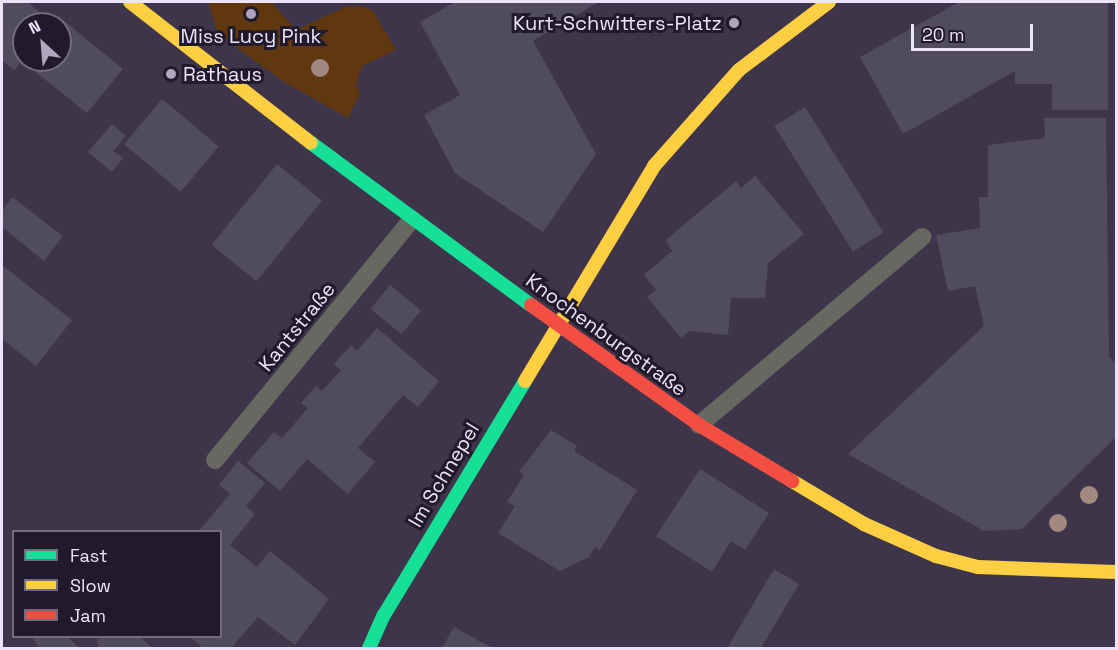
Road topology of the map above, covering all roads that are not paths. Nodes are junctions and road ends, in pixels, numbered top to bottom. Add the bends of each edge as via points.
1 (130, 2) edge
2 (829, 2) edge
3 (412, 219) junction
4 (922, 237) dead end
5 (558, 325) junction
6 (699, 425) junction
7 (215, 460) dead end
8 (1116, 572) edge
9 (369, 648) edge

1 - 3 street, Knochenburgstraße
2 - 5 street via 805,24 739,70 699,110 654,166
3 - 5 street, Knochenburgstraße
3 - 7 lane, Kantstraße
4 - 6 lane
5 - 6 street, Knochenburgstraße
5 - 9 street, Im Schnepel via 384,615
6 - 8 street, Knochenburgstraße via 864,524 936,556 1017,571

